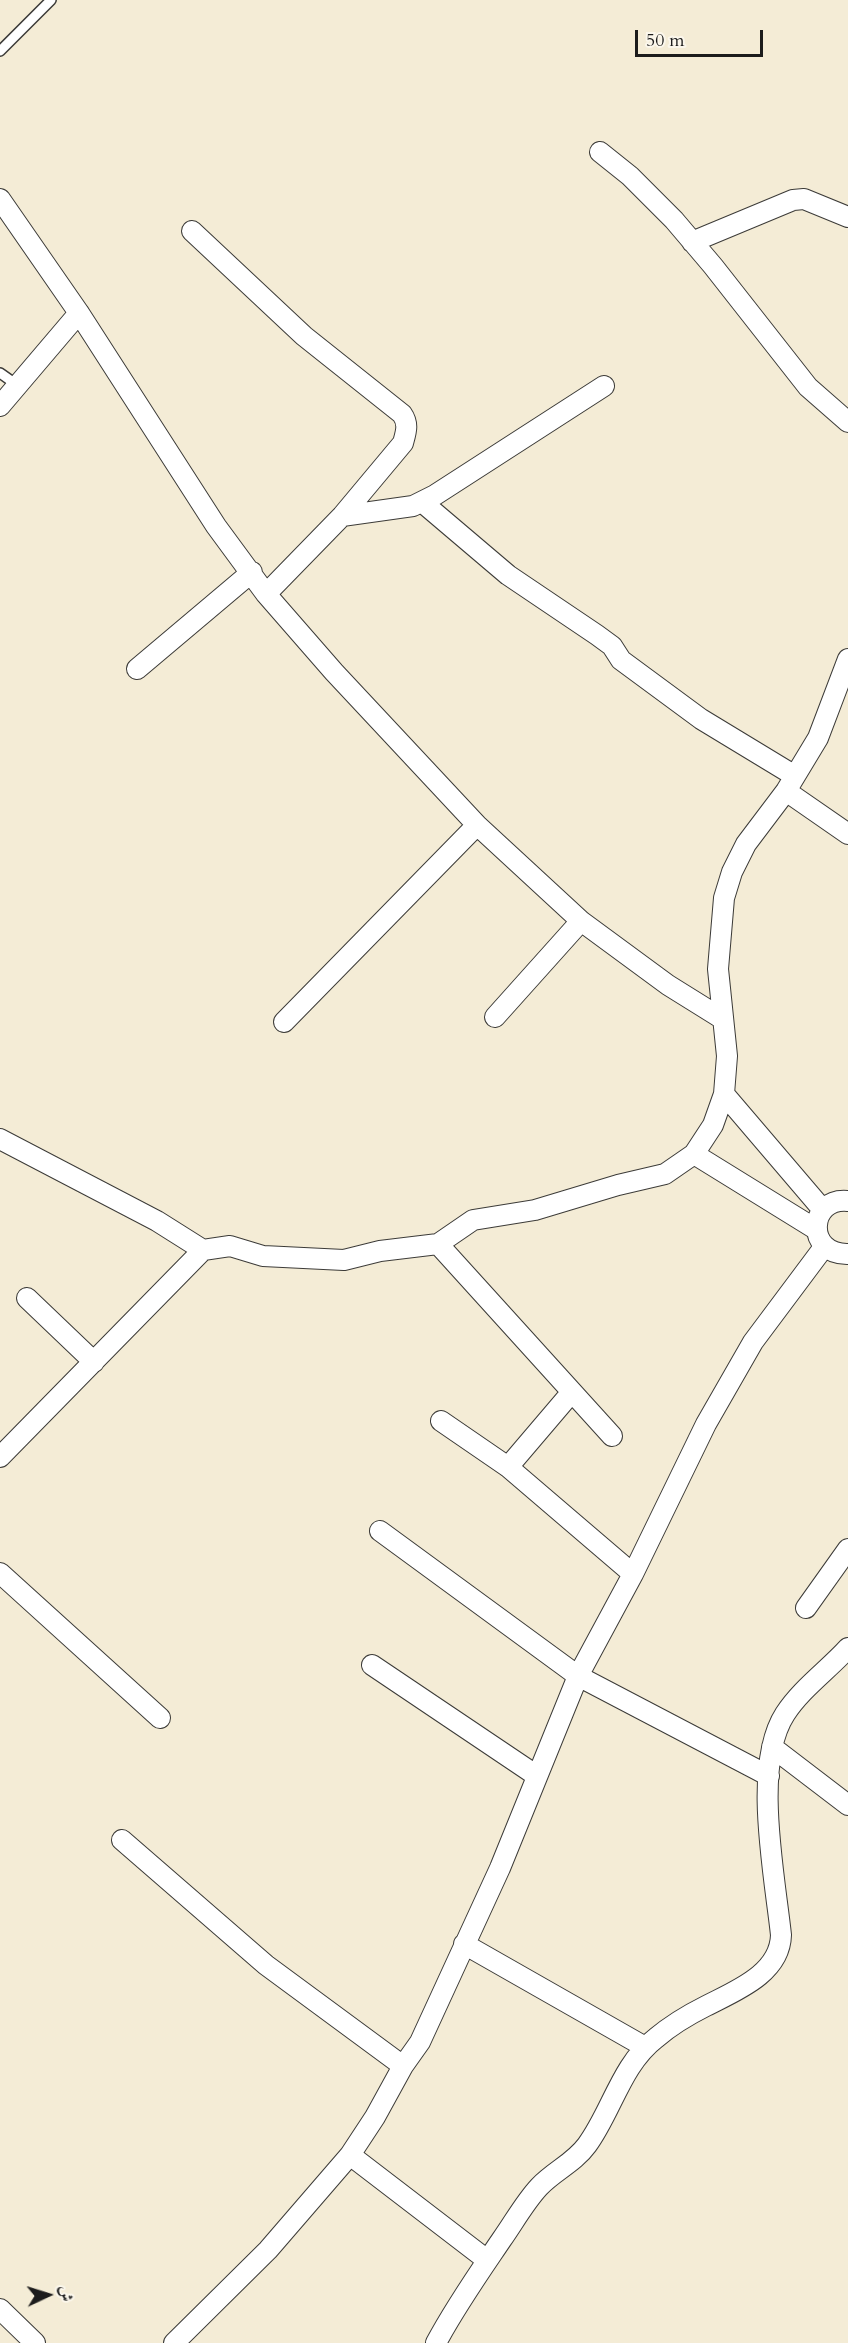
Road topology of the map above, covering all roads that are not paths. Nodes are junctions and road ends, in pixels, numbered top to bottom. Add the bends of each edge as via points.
1 (51, 0) edge
2 (0, 51) edge
3 (600, 152) dead end
4 (0, 199) edge
5 (848, 217) edge
6 (192, 231) dead end
7 (692, 242) junction
8 (78, 313) junction
9 (0, 373) edge
10 (17, 385) junction
11 (604, 386) dead end
12 (0, 406) edge
13 (848, 422) edge
14 (422, 502) junction
15 (342, 516) junction
16 (252, 572) junction
17 (266, 594) junction
18 (848, 659) edge
19 (137, 669) dead end
20 (791, 784) junction
21 (477, 825) junction
22 (848, 834) edge
23 (581, 921) junction
24 (495, 1017) dead end
25 (721, 1018) junction
26 (284, 1022) dead end
27 (724, 1094) junction
28 (1, 1142) edge
29 (694, 1154) junction
30 (848, 1201) edge
31 (823, 1210) junction
32 (438, 1244) junction
33 (835, 1249) edge
34 (203, 1250) junction
35 (27, 1298) dead end
36 (94, 1362) junction
37 (571, 1393) junction
38 (441, 1421) dead end
39 (612, 1436) dead end
40 (0, 1456) edge
41 (508, 1467) junction
42 (380, 1532) dead end
43 (848, 1549) edge
44 (0, 1573) edge
45 (633, 1574) junction
46 (806, 1608) dead end
47 (848, 1648) edge
48 (372, 1665) dead end
49 (578, 1676) junction
50 (160, 1718) dead end
51 (772, 1747) junction
52 (537, 1776) junction
53 (770, 1776) junction
54 (848, 1805) edge
55 (122, 1840) dead end
56 (464, 1944) junction
57 (645, 2047) junction
58 (403, 2066) junction
59 (350, 2155) junction
60 (487, 2260) junction
61 (0, 2309) edge
62 (35, 2343) edge
63 (174, 2343) edge
64 (436, 2343) edge

1 - 2 lane
3 - 7 street via 630,176
4 - 8 street
5 - 7 street via 804,199 793,200
6 - 15 street via 304,336 406,420 403,443
7 - 13 street via 808,387
8 - 10 street
8 - 16 street via 216,526
9 - 10 lane
10 - 12 street
11 - 14 street
14 - 15 street
14 - 20 street via 508,575 612,646 621,660
15 - 17 street
16 - 17 street
16 - 19 street
17 - 21 street
18 - 20 street via 818,738
20 - 22 street
20 - 25 street via 746,844 724,898 718,969
21 - 23 street
21 - 26 street
23 - 24 street
23 - 25 street via 668,985
25 - 27 street via 727,1056
27 - 29 street via 713,1125
27 - 31 street
28 - 34 street via 157,1221
29 - 32 street via 665,1174 535,1210 473,1220
29 - 33 street
30 - 31 street via 836,1202
31 - 33 street via 817,1222
32 - 34 street via 344,1260 263,1256 230,1246
32 - 37 street
33 - 45 street via 753,1342 706,1424
34 - 36 street
35 - 36 street
36 - 40 street
37 - 39 street
37 - 41 street
38 - 41 street
41 - 45 street
42 - 49 street
43 - 46 street
44 - 50 street
45 - 49 street
47 - 51 street via 793,1702 783,1716
48 - 52 street
49 - 52 street
49 - 53 street
51 - 53 street
51 - 54 street
52 - 56 street
53 - 57 street via 769,1842 780,1946 773,1960 738,1992 689,2016
55 - 58 street via 266,1965
56 - 57 street
56 - 58 street via 420,2042
57 - 60 street via 630,2066 597,2132 581,2154 541,2185
58 - 59 street
59 - 60 street
59 - 63 street via 268,2250
60 - 64 street
61 - 62 street

